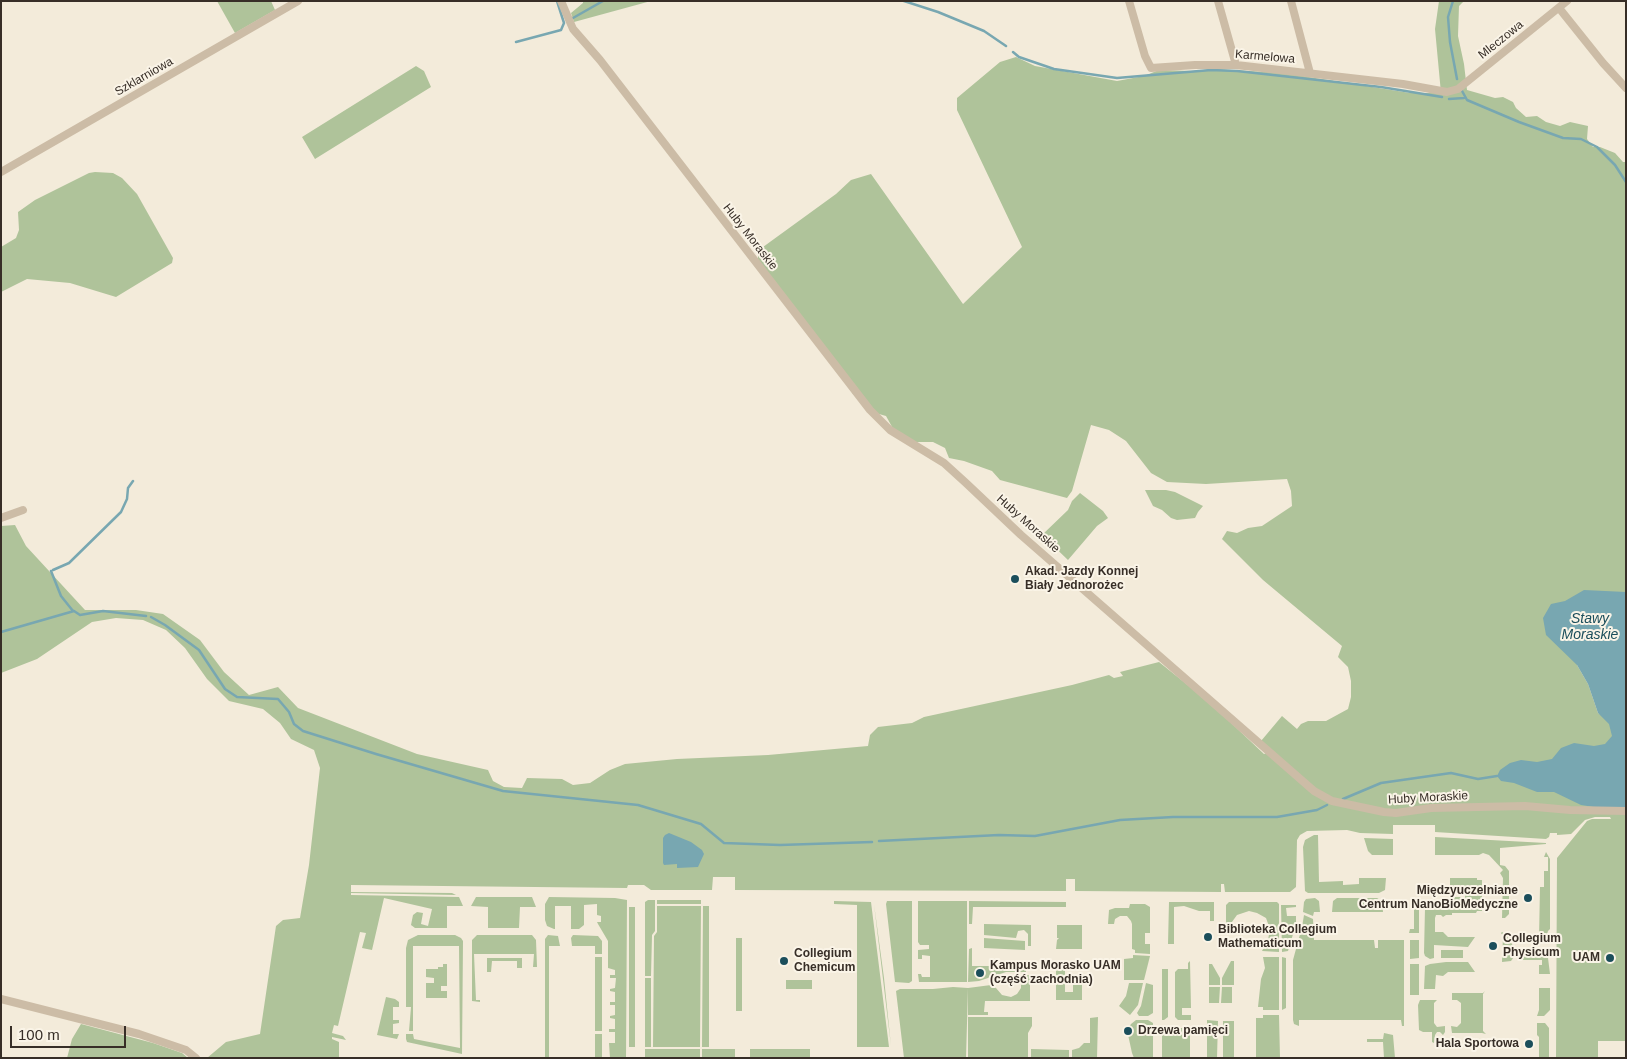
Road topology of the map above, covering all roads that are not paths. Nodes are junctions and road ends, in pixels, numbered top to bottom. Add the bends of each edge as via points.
1 (298, 1) edge
2 (561, 1) edge
3 (1129, 1) edge
4 (1218, 1) edge
5 (1291, 1) edge
6 (1567, 1) edge
7 (1559, 8) junction
8 (1236, 66) junction
9 (1310, 73) junction
10 (1626, 88) edge
11 (1447, 92) joint
12 (1, 172) edge
13 (23, 510) dead end
14 (1, 518) edge
15 (1626, 811) edge
16 (1, 999) edge
17 (196, 1058) edge

1 - 12 street, Szklarniowa
2 - 15 street, Huby Moraskie via 573,29 870,410 890,430 944,463 1021,535 1314,791 1332,801 1396,813 1431,808 1525,806
3 - 8 street, Karmelowa via 1151,68
4 - 8 street
5 - 9 street
6 - 7 street, Mleczowa
7 - 10 street
7 - 11 street, Mleczowa via 1458,88
8 - 9 street, Karmelowa
9 - 11 street, Karmelowa
13 - 14 street
16 - 17 street via 139,1034 186,1050

